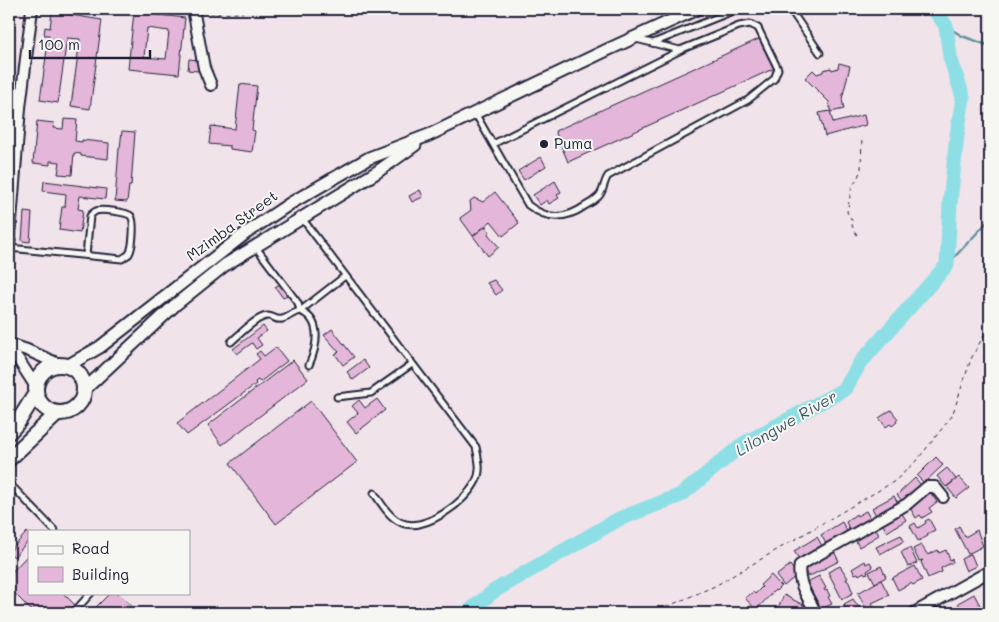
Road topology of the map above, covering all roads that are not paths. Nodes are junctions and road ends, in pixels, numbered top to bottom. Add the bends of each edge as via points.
1 (32, 9) edge
2 (191, 9) edge
3 (698, 9) edge
4 (738, 9) edge
5 (790, 9) edge
6 (632, 38) junction
7 (653, 43) junction
8 (684, 49) junction
9 (820, 53) dead end
10 (211, 85) dead end
11 (475, 113) junction
12 (429, 135) junction
13 (493, 144) junction
14 (301, 217) junction
15 (255, 245) junction
16 (9, 247) edge
17 (86, 255) junction
18 (345, 276) junction
19 (300, 311) junction
20 (231, 342) dead end
21 (9, 344) edge
22 (9, 349) edge
23 (308, 364) dead end
24 (412, 364) junction
25 (64, 365) junction
26 (36, 390) junction
27 (84, 390) junction
28 (337, 397) dead end
29 (58, 413) junction
30 (9, 432) edge
31 (9, 458) edge
32 (9, 483) edge
33 (374, 493) dead end
34 (943, 497) dead end
35 (54, 530) edge
36 (990, 571) edge
37 (90, 594) edge
38 (73, 613) edge
39 (816, 613) edge
40 (914, 613) edge

1 - 16 street
2 - 10 street
3 - 6 street, Mzimba Street
4 - 7 lane
5 - 9 lane
6 - 7 lane
6 - 11 street, Mzimba Street
7 - 8 lane
8 - 13 lane
8 - 13 lane via 750,24 758,28 778,69 777,75 748,100 608,176 599,197 578,211 556,218 528,205
11 - 12 street, Mzimba Street
11 - 13 lane
12 - 14 street, Mzimba Street via 377,172
12 - 25 street, Mzimba Street via 369,158 291,203 246,233 100,347
14 - 15 street, Mzimba Street
14 - 18 lane
15 - 19 lane via 298,302
15 - 27 street, Mzimba Street via 175,304
16 - 17 lane
17 - 17 lane via 122,259 129,254 132,217 128,213 94,212 90,216
18 - 19 lane
18 - 24 lane
19 - 20 lane via 283,319 277,320 272,316 260,318
19 - 23 lane via 312,320 315,328 315,351
21 - 25 street
22 - 26 street
24 - 28 lane via 371,393
24 - 33 lane via 476,447 480,464 477,481 443,514 421,525 400,523
25 - 26 main road via 46,369 39,377
25 - 27 main road via 80,375
26 - 29 main road via 44,407
26 - 30 main road
27 - 29 main road via 78,405 69,412
29 - 31 main road
32 - 35 lane
34 - 39 street via 935,487 927,487 907,504 800,565 801,584
36 - 40 street
37 - 38 lane

